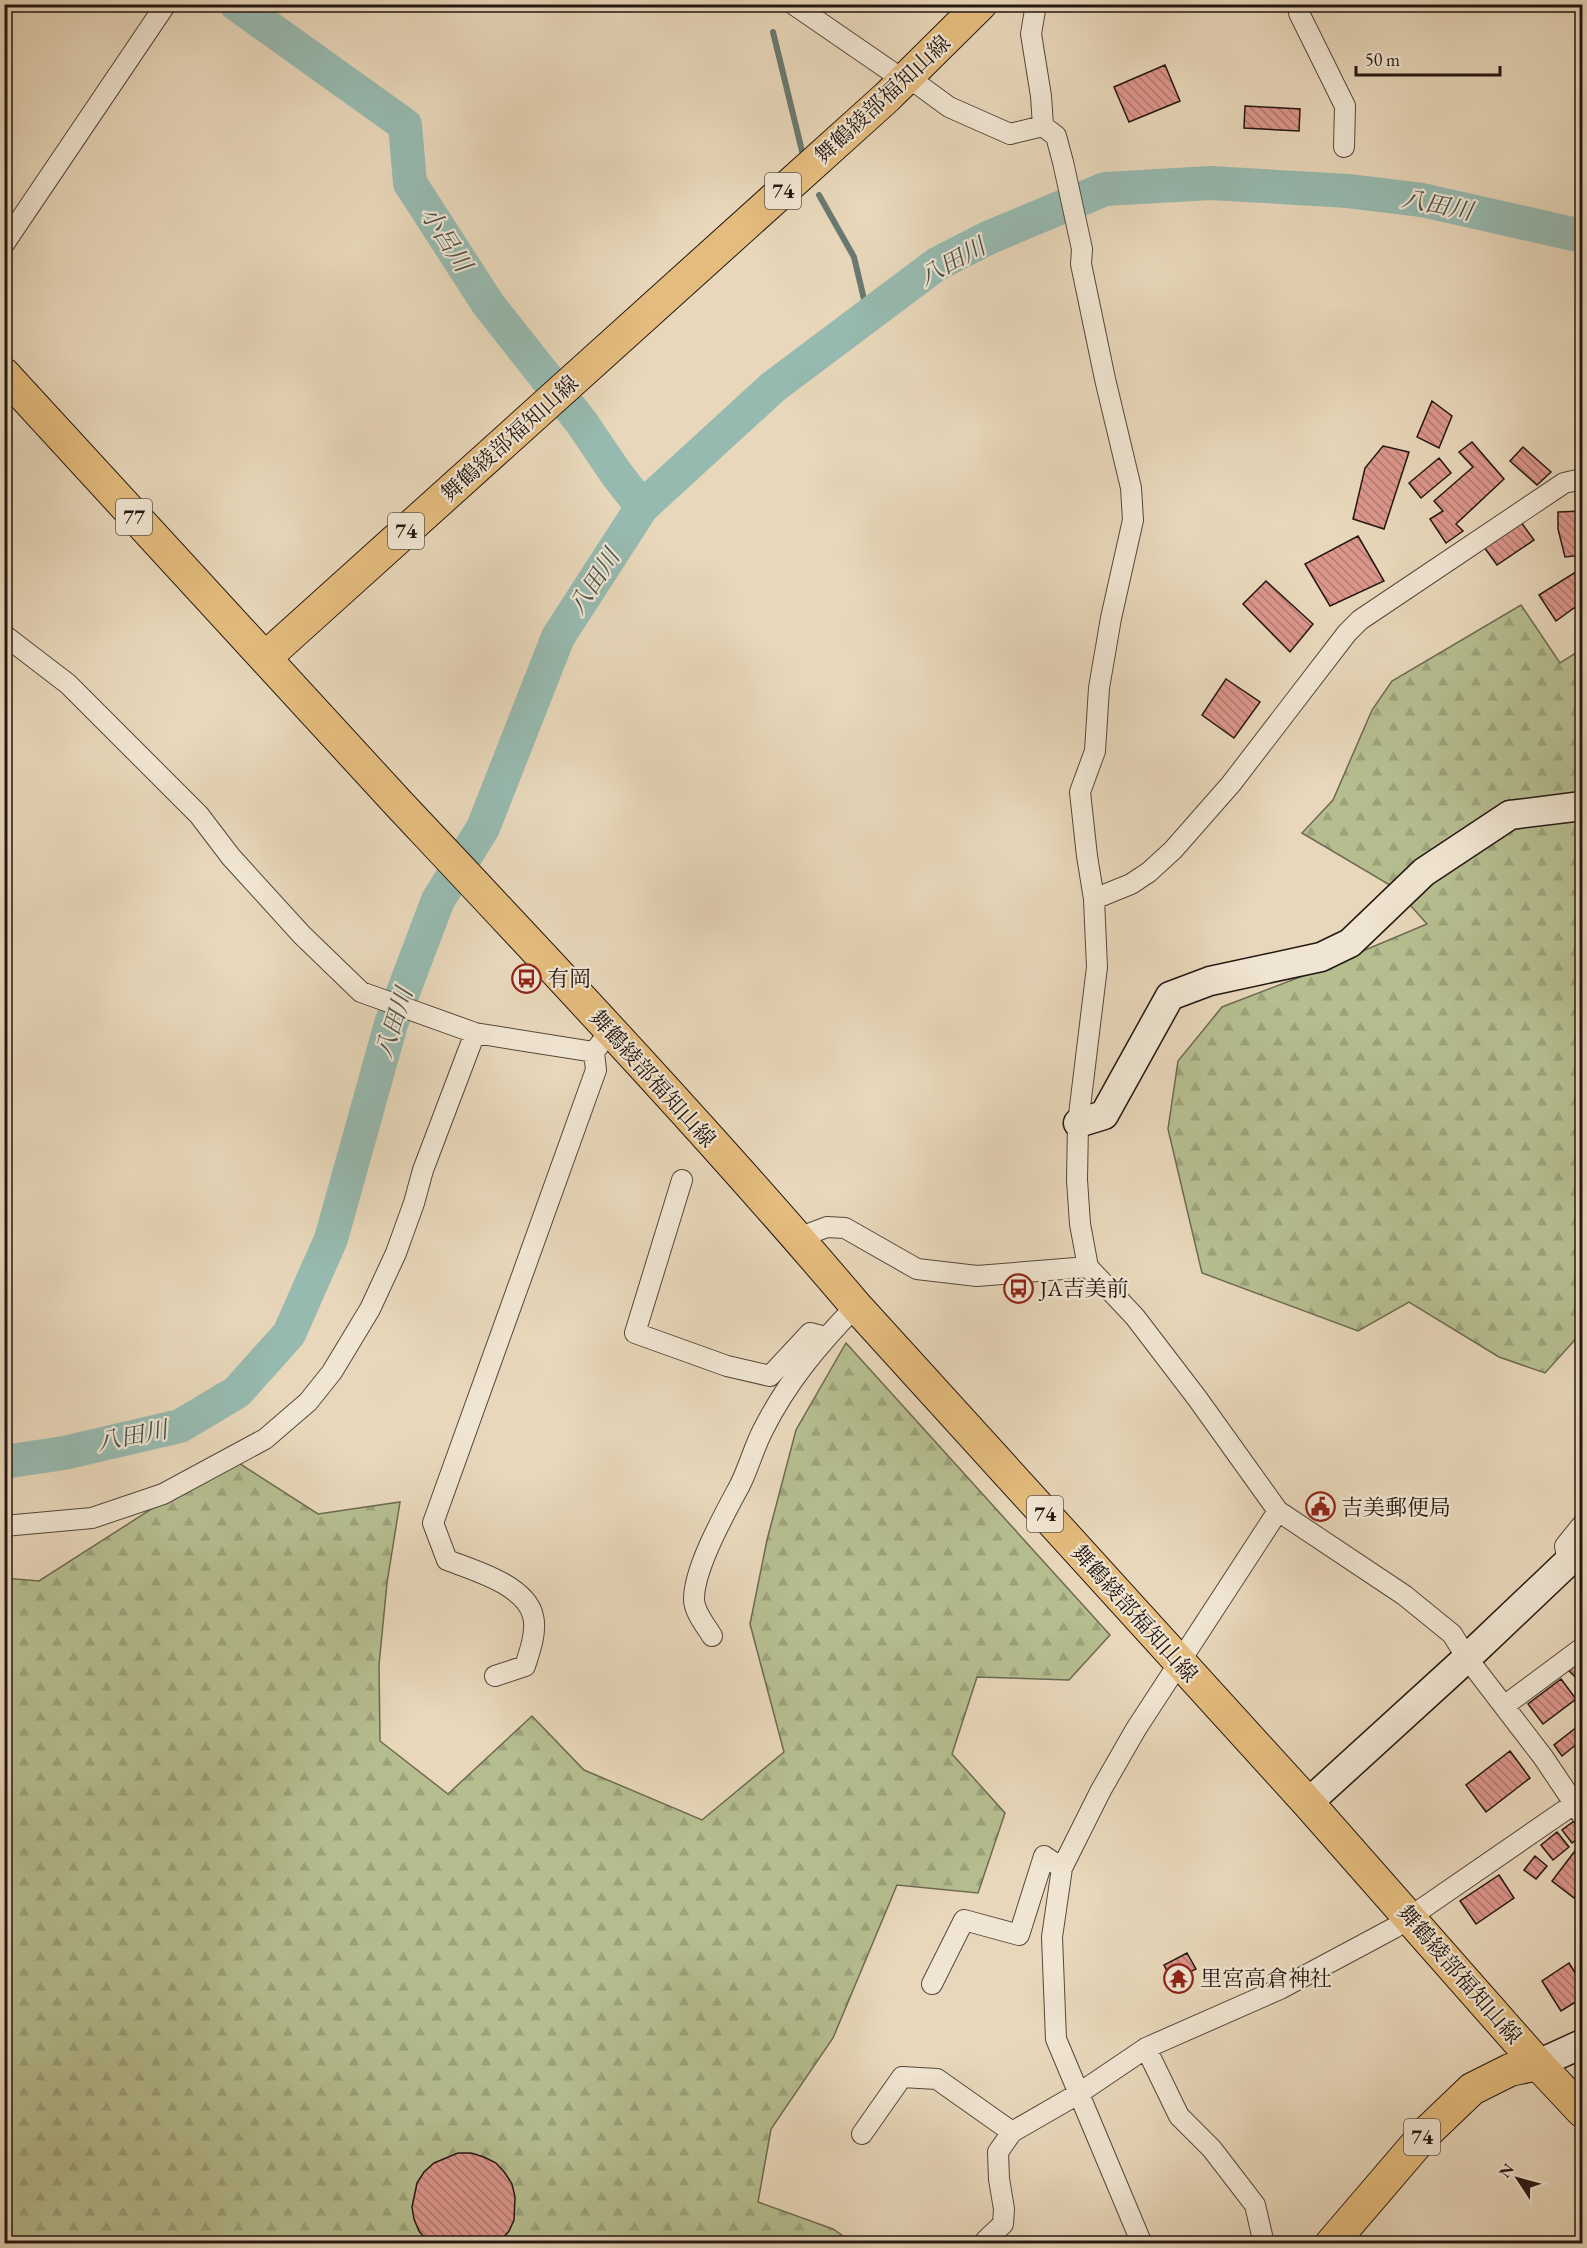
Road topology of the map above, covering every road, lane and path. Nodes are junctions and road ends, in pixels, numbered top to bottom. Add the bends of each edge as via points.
1 (166, 4) edge
2 (793, 4) edge
3 (981, 4) edge
4 (1036, 4) edge
5 (1299, 13) dead end
6 (905, 81) junction
7 (1043, 126) junction
8 (1344, 147) dead end
9 (4, 244) edge
10 (4, 374) edge
11 (1582, 479) edge
12 (4, 635) edge
13 (265, 658) junction
14 (1582, 806) edge
15 (1094, 899) junction
16 (475, 1033) junction
17 (603, 1041) junction
18 (1078, 1123) junction
19 (682, 1180) dead end
20 (801, 1241) junction
21 (1088, 1267) junction
22 (856, 1306) junction
23 (825, 1337) junction
24 (1278, 1510) junction
25 (1582, 1524) edge
26 (4, 1526) edge
27 (1575, 1560) edge
28 (712, 1636) dead end
29 (1582, 1648) edge
30 (1467, 1658) junction
31 (1180, 1662) junction
32 (495, 1676) dead end
33 (1504, 1706) junction
34 (1308, 1803) junction
35 (1578, 1809) edge
36 (1062, 1868) junction
37 (1409, 1916) junction
38 (932, 1984) dead end
39 (1582, 2044) edge
40 (1146, 2048) junction
41 (1538, 2064) junction
42 (1078, 2094) junction
43 (1582, 2111) edge
44 (1012, 2132) junction
45 (862, 2134) dead end
46 (986, 2240) dead end
47 (1142, 2244) edge
48 (1264, 2244) edge
49 (1331, 2244) edge

1 - 9 street
2 - 6 street
3 - 6 main road, 舞鶴綾部福知山線 / 74
4 - 7 street via 1031,34
5 - 8 street via 1345,106
6 - 7 street via 919,85 949,107 1010,134
6 - 13 main road, 舞鶴綾部福知山線 / 74
7 - 15 street via 1056,136 1063,162 1103,370 1131,488 1133,520 1099,688 1095,751 1080,792
10 - 13 main road, 77
11 - 15 street via 1564,483 1360,620 1231,784 1173,850 1131,884
12 - 16 street via 75,691 199,816 294,926 361,992
13 - 17 main road, 舞鶴綾部福知山線 / 74 via 506,918
14 - 18 street via 1510,815 1424,872 1350,943 1321,957 1210,981 1170,996 1104,1114
15 - 18 street via 1097,967
16 - 17 street
16 - 26 street via 396,1253 370,1309 332,1372 308,1402 265,1439 163,1494 92,1518
17 - 20 main road, 舞鶴綾部福知山線 / 74
17 - 32 street via 596,1070 433,1523 447,1560 494,1579 525,1598 534,1617 532,1646 525,1666
18 - 21 street via 1080,1224
19 - 23 street via 635,1333 727,1366 770,1376 810,1333
20 - 21 street via 827,1227 845,1228 916,1269 977,1276
20 - 22 main road, 舞鶴綾部福知山線 / 74
21 - 24 street via 1135,1317
22 - 23 street
22 - 31 main road, 舞鶴綾部福知山線 / 74
23 - 28 street via 790,1383 762,1431 705,1557 694,1601
24 - 30 street via 1404,1595 1452,1634
24 - 31 street
25 - 27 street via 1565,1546
27 - 30 street
29 - 33 street
30 - 33 street
30 - 34 street
31 - 34 main road, 舞鶴綾部福知山線 / 74
31 - 36 street via 1101,1790
33 - 35 street
34 - 37 main road, 舞鶴綾部福知山線 / 74
35 - 37 street
36 - 38 street via 1044,1856 1019,1935 964,1920
36 - 42 street via 1052,1937 1056,2039
37 - 40 street via 1394,1928 1280,1989
37 - 41 main road, 舞鶴綾部福知山線 / 74
39 - 41 street
40 - 42 street
40 - 48 street via 1179,2116 1212,2150 1255,2205
41 - 43 main road, 舞鶴綾部福知山線 / 74
41 - 49 main road, 舞鶴綾部福知山線 / 74 via 1510,2070 1472,2089 1426,2133
42 - 44 street
42 - 47 street
44 - 45 street via 937,2079 902,2077
44 - 46 street via 998,2152 1003,2224

